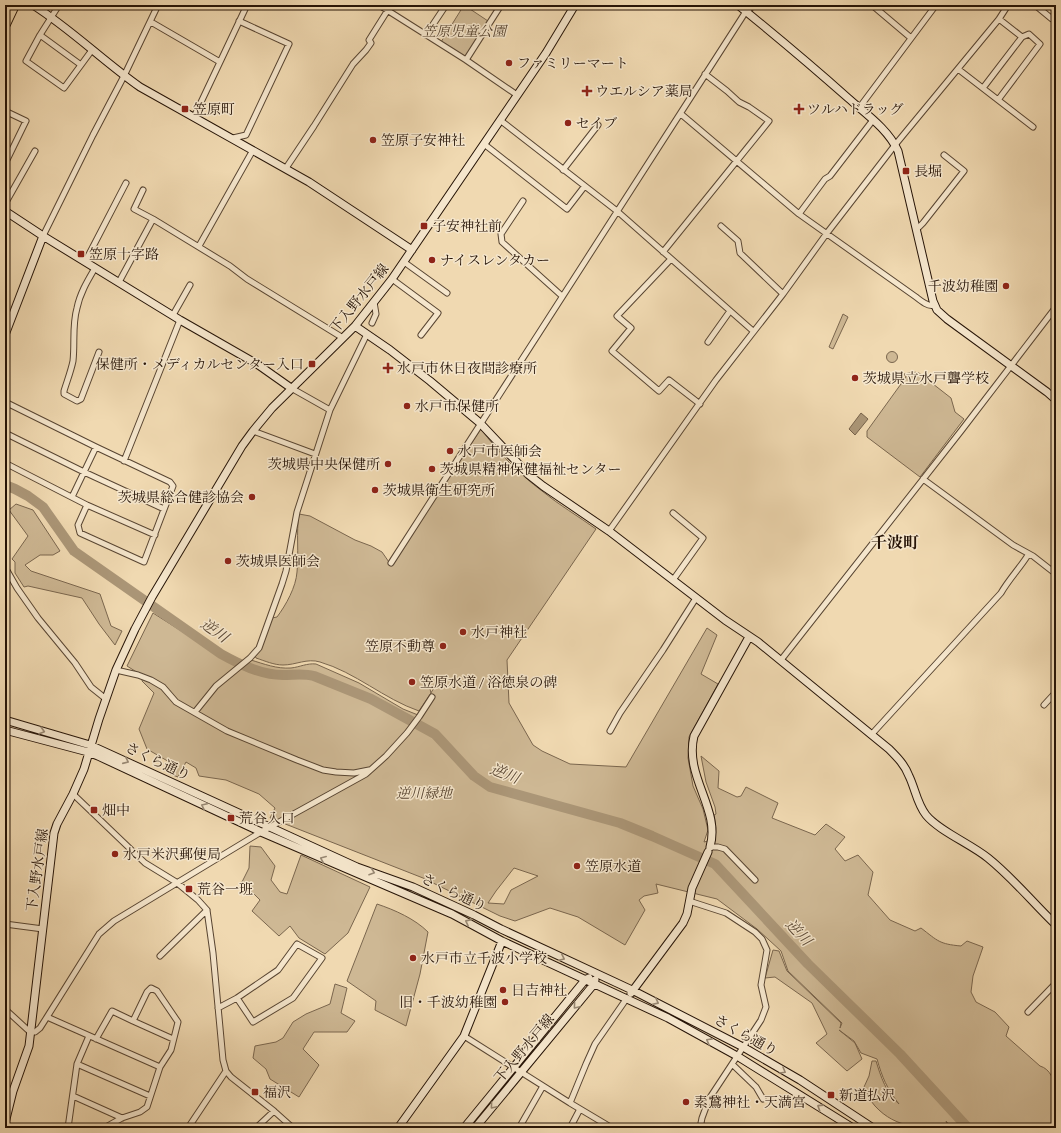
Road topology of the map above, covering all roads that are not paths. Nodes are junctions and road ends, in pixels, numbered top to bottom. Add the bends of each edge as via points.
1 (14, 5) edge
2 (33, 5) edge
3 (59, 5) edge
4 (158, 5) edge
5 (246, 5) edge
6 (379, 5) edge
7 (391, 5) edge
8 (446, 5) edge
9 (501, 5) edge
10 (575, 5) edge
11 (738, 5) edge
12 (756, 5) edge
13 (872, 5) edge
14 (936, 5) edge
15 (1035, 5) edge
16 (1006, 6) edge
17 (387, 10) junction
18 (746, 11) junction
19 (51, 17) junction
20 (1056, 18) edge
21 (999, 19) junction
22 (238, 21) junction
23 (151, 22) junction
24 (5, 24) edge
25 (40, 35) junction
26 (426, 35) junction
27 (1022, 37) junction
28 (911, 38) junction
29 (92, 50) junction
30 (466, 60) junction
31 (220, 62) junction
32 (81, 65) junction
33 (958, 69) junction
34 (705, 74) junction
35 (124, 76) junction
36 (983, 88) junction
37 (517, 95) junction
38 (998, 100) junction
39 (859, 108) junction
40 (5, 111) edge
41 (681, 114) junction
42 (194, 117) junction
43 (500, 120) junction
44 (873, 120) junction
45 (598, 125) dead end
46 (1033, 127) dead end
47 (233, 138) junction
48 (484, 144) junction
49 (895, 145) junction
50 (254, 150) junction
51 (34, 151) dead end
52 (944, 155) dead end
53 (736, 160) junction
54 (5, 164) edge
55 (286, 168) junction
56 (563, 170) junction
57 (126, 182) dead end
58 (584, 187) junction
59 (143, 190) dead end
60 (523, 201) dead end
61 (5, 204) edge
62 (5, 211) edge
63 (617, 211) junction
64 (799, 214) junction
65 (153, 219) junction
66 (721, 226) dead end
67 (917, 229) junction
68 (827, 233) junction
69 (43, 236) junction
70 (199, 246) junction
71 (412, 250) junction
72 (664, 252) junction
73 (671, 259) junction
74 (85, 262) junction
75 (404, 262) junction
76 (95, 268) junction
77 (392, 279) junction
78 (119, 282) junction
79 (190, 285) dead end
80 (447, 293) dead end
81 (783, 294) junction
82 (562, 296) junction
83 (374, 302) junction
84 (934, 305) junction
85 (1056, 307) edge
86 (730, 311) junction
87 (173, 315) junction
88 (180, 320) junction
89 (372, 323) dead end
90 (355, 326) junction
91 (754, 331) junction
92 (367, 334) junction
93 (5, 335) edge
94 (421, 335) dead end
95 (343, 338) junction
96 (708, 342) dead end
97 (99, 352) dead end
98 (1011, 366) junction
99 (291, 388) junction
100 (1056, 400) edge
101 (5, 402) edge
102 (700, 404) junction
103 (330, 410) junction
104 (480, 423) junction
105 (253, 431) junction
106 (5, 433) edge
107 (96, 447) junction
108 (315, 454) junction
109 (124, 461) junction
110 (5, 463) edge
111 (84, 472) junction
112 (923, 479) junction
113 (72, 497) junction
114 (87, 505) junction
115 (164, 509) junction
116 (673, 513) dead end
117 (609, 532) junction
118 (155, 534) junction
119 (1028, 555) junction
120 (391, 563) dead end
121 (5, 567) edge
122 (1056, 574) edge
123 (673, 580) junction
124 (696, 598) junction
125 (749, 637) junction
126 (781, 660) junction
127 (116, 670) junction
128 (1056, 692) edge
129 (432, 697) dead end
130 (106, 699) junction
131 (1044, 705) dead end
132 (195, 712) junction
133 (5, 720) edge
134 (5, 730) edge
135 (610, 731) dead end
136 (871, 735) junction
137 (89, 748) junction
138 (369, 770) junction
139 (73, 794) junction
140 (270, 827) junction
141 (261, 832) junction
142 (709, 850) junction
143 (755, 880) dead end
144 (176, 882) junction
145 (689, 901) junction
146 (207, 910) junction
147 (5, 924) edge
148 (1056, 924) edge
149 (43, 929) junction
150 (502, 941) junction
151 (160, 956) dead end
152 (596, 974) junction
153 (586, 980) junction
154 (1056, 983) edge
155 (594, 984) junction
156 (632, 990) junction
157 (237, 998) junction
158 (627, 998) junction
159 (218, 1008) junction
160 (5, 1009) edge
161 (1028, 1012) dead end
162 (47, 1017) junction
163 (133, 1021) junction
164 (30, 1032) junction
165 (89, 1036) junction
166 (464, 1036) junction
167 (96, 1039) junction
168 (173, 1039) junction
169 (743, 1047) junction
170 (737, 1056) junction
171 (77, 1064) junction
172 (732, 1064) junction
173 (160, 1067) junction
174 (514, 1067) junction
175 (226, 1071) junction
176 (521, 1072) junction
177 (543, 1086) junction
178 (73, 1096) junction
179 (150, 1096) junction
180 (763, 1099) dead end
181 (570, 1103) junction
182 (580, 1109) junction
183 (274, 1111) junction
184 (122, 1118) junction
185 (5, 1122) edge
186 (68, 1128) edge
187 (104, 1128) edge
188 (188, 1128) edge
189 (256, 1128) edge
190 (293, 1128) edge
191 (398, 1128) edge
192 (464, 1128) edge
193 (475, 1128) edge
194 (519, 1128) edge
195 (570, 1128) edge
196 (612, 1128) edge
197 (700, 1128) edge
198 (853, 1128) edge
199 (873, 1128) edge

1 - 24 highway
2 - 19 street
3 - 19 street
4 - 23 street
5 - 22 street
6 - 17 street
7 - 17 street
8 - 26 street
9 - 30 street
10 - 37 street, 下入野水戸線
11 - 18 street
12 - 18 street
13 - 28 street
14 - 28 street
15 - 20 street via 1052,19
16 - 21 street
17 - 26 street
17 - 55 street via 369,40 371,43 353,64
18 - 34 street
18 - 39 street
19 - 25 street
19 - 29 street
21 - 27 street
21 - 33 street
22 - 31 street
22 - 47 street via 289,44 246,135
23 - 31 street
23 - 35 street
25 - 32 street
25 - 32 street via 26,61 64,88
26 - 30 street
27 - 36 street
27 - 38 street via 1029,34 1040,44
28 - 39 street
29 - 32 street
29 - 35 street
30 - 37 street
31 - 42 street
33 - 36 street
33 - 49 street
34 - 41 street
34 - 53 street via 738,102 769,121
35 - 42 street
35 - 69 street
36 - 38 street
37 - 43 street, 下入野水戸線
38 - 46 street
39 - 44 street
40 - 54 street via 26,121
41 - 53 street
41 - 63 street
42 - 47 street
43 - 48 street, 下入野水戸線
43 - 56 street
44 - 49 street
44 - 64 street
45 - 56 street
47 - 50 street
48 - 58 street via 567,209
48 - 71 street, 下入野水戸線
49 - 67 street
49 - 68 street
50 - 55 street
50 - 70 street
51 - 61 street
52 - 67 street via 964,171
53 - 64 street
53 - 72 street
55 - 71 street
56 - 58 street
57 - 74 street
58 - 63 street
59 - 65 street via 134,209
60 - 82 street via 501,234 502,242
62 - 69 street
63 - 72 street
63 - 82 street
64 - 68 street
65 - 70 street
65 - 78 street
66 - 81 street via 738,241 740,253
67 - 84 street
68 - 81 street
68 - 84 street via 916,297
69 - 74 street
69 - 93 street
70 - 95 street
71 - 75 street, 下入野水戸線
72 - 73 street
73 - 86 street
73 - 102 street via 617,316 631,328 612,351 659,391 669,380
74 - 76 street
75 - 77 street, 下入野水戸線
75 - 80 street
76 - 78 street
76 - 97 street via 77,307 71,371 64,394 80,399
77 - 83 street, 下入野水戸線
77 - 94 street via 438,313
78 - 87 street
79 - 87 street
81 - 91 street
82 - 104 street
83 - 89 street via 376,314
83 - 90 street, 下入野水戸線
84 - 98 street via 947,319
85 - 98 street
86 - 91 street
86 - 96 street
87 - 88 street
88 - 99 street via 257,364
88 - 109 street
90 - 92 street
90 - 95 street, 下入野水戸線
91 - 102 street
92 - 103 street
92 - 104 street via 430,381
95 - 99 street, 下入野水戸線
98 - 100 street
98 - 112 street
99 - 103 street
99 - 105 street, 下入野水戸線
101 - 107 street
102 - 117 street
103 - 108 street
104 - 117 street via 529,475
104 - 120 street
105 - 108 street
105 - 127 street, 下入野水戸線 via 231,462 144,610
106 - 111 street
107 - 109 street
107 - 111 street
108 - 132 street via 297,512 286,571 259,648 216,686
109 - 115 street via 170,482 173,486
110 - 113 street
111 - 113 street
111 - 115 street
112 - 119 street
112 - 126 street
113 - 114 street
114 - 118 street
114 - 118 street via 78,525 80,533 144,562
115 - 118 street
116 - 123 street via 703,538
117 - 123 street
119 - 122 street
119 - 136 street via 1001,593
121 - 130 street via 38,618 75,663 90,687
123 - 124 street
124 - 125 street
124 - 135 street
125 - 126 street
125 - 142 street via 692,744 697,781 712,823
126 - 136 street
127 - 130 street, 下入野水戸線
127 - 132 street via 151,680 163,687 176,702
128 - 131 street
129 - 138 street via 410,729
130 - 137 street, 下入野水戸線
132 - 138 street via 238,737 323,770
133 -> 137 street, さくら通り
134 - 137 street, さくら通り
136 - 148 street via 902,763 926,815 1001,868
137 - 139 street, 下入野水戸線 via 84,770
137 -> 140 street, さくら通り
141 -> 137 street, さくら通り
138 - 140 street
139 - 144 street via 145,863
139 - 149 street, 下入野水戸線 via 54,833
140 - 141 street
140 -> 152 street, さくら通り via 357,866 412,887
141 - 144 street
150 -> 141 street, さくら通り via 452,914
142 - 143 street via 718,847 725,850
142 - 145 street
144 - 146 street
144 - 162 street via 114,921 100,934
145 - 156 street via 687,914 679,930
145 - 169 street via 726,913 755,932 767,950 761,986 766,1007 761,1020
146 - 151 street
146 - 159 street
147 - 149 street
149 - 164 street, 下入野水戸線
150 - 153 street, さくら通り
150 - 166 street
152 - 153 street, 下入野水戸線
152 - 155 street, 下入野水戸線
152 - 156 street, さくら通り
153 - 155 street, さくら通り
153 - 174 street, 下入野水戸線
154 - 161 street
155 - 158 street, さくら通り
155 -> 176 street, 下入野水戸線
156 - 158 street
156 -> 169 street, さくら通り
157 - 157 street via 278,970 297,944 322,958 293,998 253,1022
157 - 159 street
170 -> 158 street, さくら通り
158 - 181 street via 595,1044
159 - 175 street
160 - 164 street
162 - 164 street via 40,1028
162 - 165 street
163 - 167 street via 112,1011
163 - 168 street
163 - 168 street via 146,992 151,988 157,991 178,1022
164 - 185 street, 下入野水戸線 via 26,1056
165 - 167 street
165 - 171 street
166 - 174 street
166 - 191 street
167 - 173 street
168 - 173 street via 171,1050
169 - 170 street
169 -> 199 street, さくら通り via 800,1080
170 - 172 street
198 -> 170 street, さくら通り
171 - 178 street
171 - 179 street
172 - 180 street via 756,1087
172 - 197 street via 709,1099
173 - 179 street
174 - 176 street
174 - 192 street, 下入野水戸線
175 - 183 street
175 - 188 street
176 - 177 street
176 -> 193 street, 下入野水戸線
177 - 181 street
177 - 194 street
178 - 184 street
178 - 186 street
179 - 184 street via 147,1107
181 - 182 street
182 - 195 street
182 - 196 street
183 - 189 street
183 - 190 street
184 - 187 street

